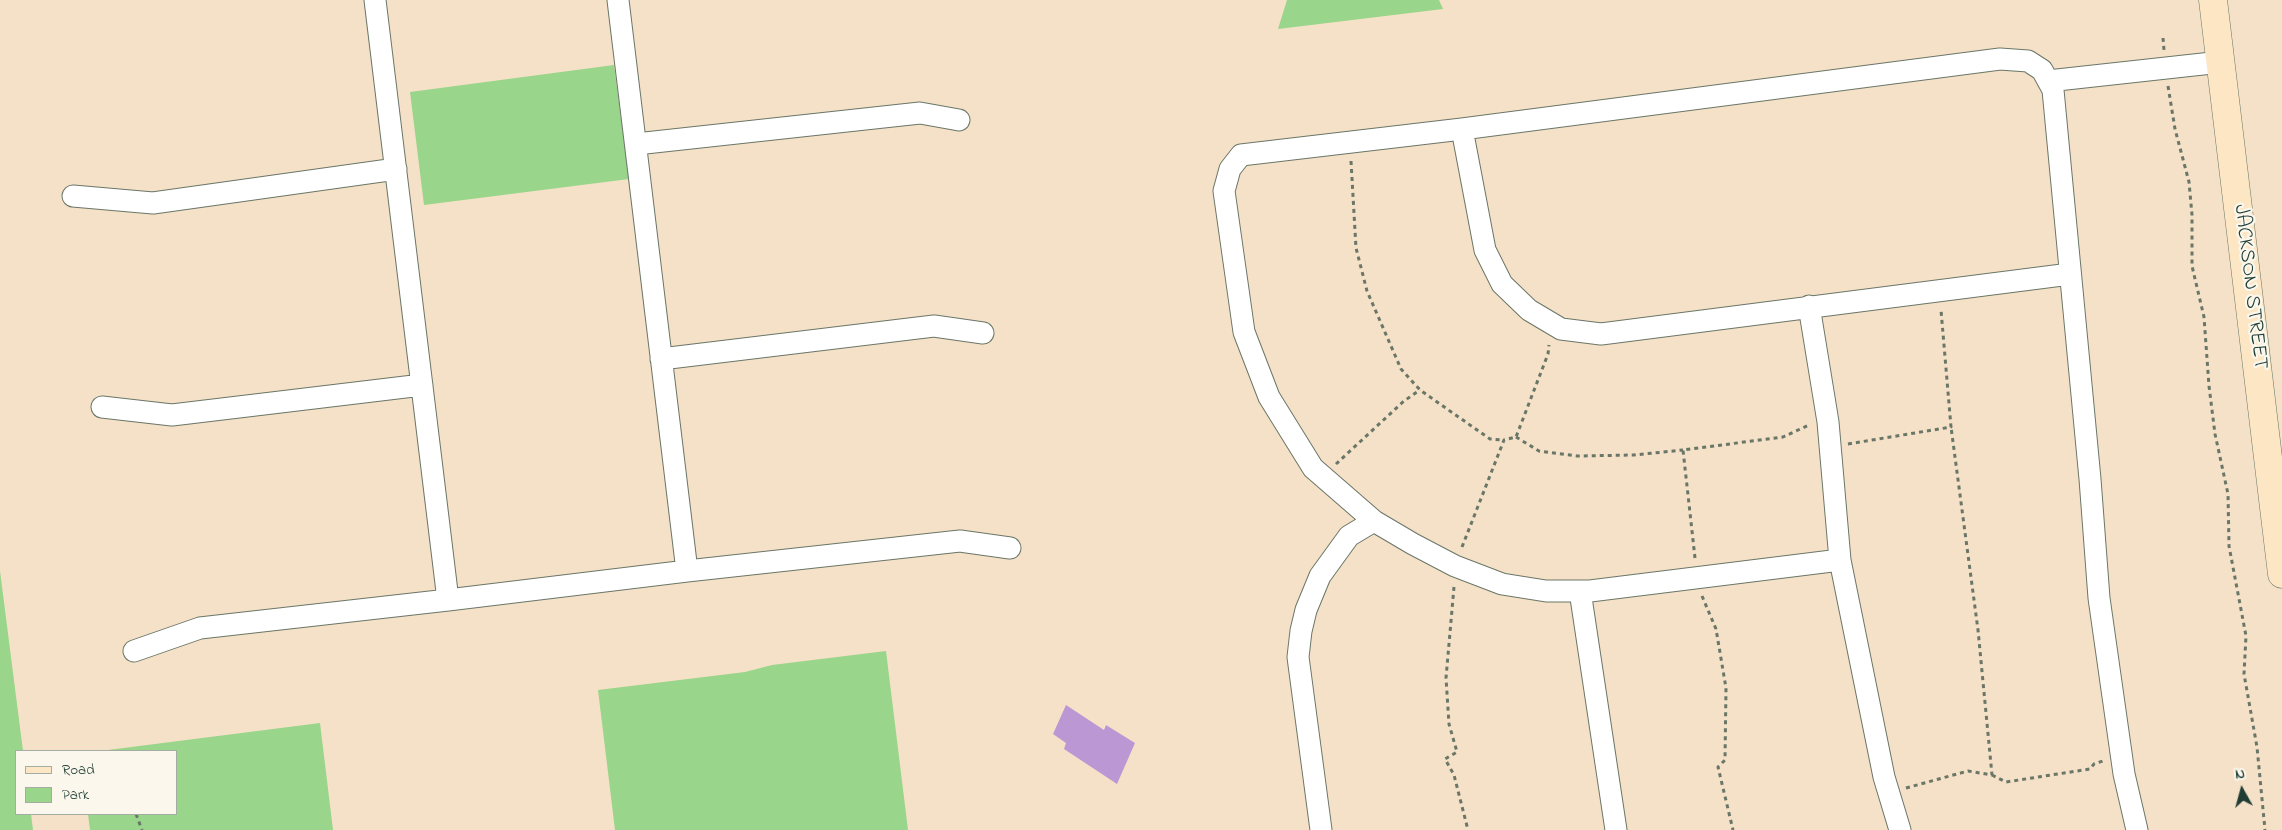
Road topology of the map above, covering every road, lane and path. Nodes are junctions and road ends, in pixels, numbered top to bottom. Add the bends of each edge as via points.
1 (375, 0) edge
2 (618, 0) edge
3 (2213, 0) edge
4 (2163, 38) dead end
5 (2164, 52) dead end
6 (2221, 62) junction
7 (2048, 82) junction
8 (2168, 84) dead end
9 (959, 120) dead end
10 (1462, 129) junction
11 (1348, 142) junction
12 (636, 144) junction
13 (396, 169) junction
14 (73, 196) dead end
15 (2070, 274) junction
16 (1938, 290) junction
17 (1809, 306) junction
18 (983, 333) dead end
19 (661, 359) junction
20 (422, 386) junction
21 (1420, 390) junction
22 (102, 407) dead end
23 (1951, 427) junction
24 (1516, 437) dead end
25 (1504, 440) dead end
26 (1830, 447) junction
27 (1683, 450) dead end
28 (1323, 476) junction
29 (1374, 521) junction
30 (1010, 548) dead end
31 (1840, 560) junction
32 (687, 571) junction
33 (2282, 574) edge
34 (1580, 591) junction
35 (448, 600) junction
36 (134, 651) dead end
37 (2121, 757) junction
38 (1992, 775) junction
39 (1888, 792) junction
40 (136, 815) edge
41 (142, 830) edge
42 (1321, 830) edge
43 (1616, 830) edge
44 (1900, 830) edge
45 (2137, 830) edge
46 (2265, 830) edge

1 - 13 street
2 - 12 street
3 - 6 main road, JACKSON STREET
4 - 5 path
6 - 7 street
6 - 33 main road, JACKSON STREET
7 - 10 street via 2042,70 2028,61 2000,59
7 - 15 street via 2053,90
8 - 46 path via 2188,182 2192,266 2204,317 2211,405 2228,494 2229,546 2246,636 2244,674 2257,747
9 - 12 street via 920,113
10 - 11 street
10 - 17 street via 1485,250 1502,284 1529,310 1561,329 1602,334
11 - 21 path via 1356,248 1367,291 1401,369
11 - 28 street via 1241,155 1230,169 1224,191 1244,332 1268,397 1313,468
12 - 19 street
13 - 14 street via 153,203
13 - 20 street
15 - 16 street
15 - 37 street via 2099,598
16 - 17 street
16 - 23 path
17 - 26 street
18 - 19 street via 934,326
19 - 32 street
20 - 22 street via 172,415
20 - 35 street
21 - 25 path via 1490,439
21 - 28 path
23 - 26 path
23 - 38 path via 1978,630
24 - 27 path via 1539,451 1577,456
26 - 31 street
28 - 29 street
29 - 34 street via 1454,566 1502,584 1546,591
29 - 42 street via 1349,536 1320,576 1301,632 1298,657
30 - 32 street via 960,541
31 - 34 street
31 - 39 street
32 - 35 street
34 - 43 street
35 - 36 street via 200,628
37 - 38 path via 2094,764 2090,769 2006,782
37 - 45 street
38 - 39 path via 1968,771
39 - 44 street
40 - 41 path

